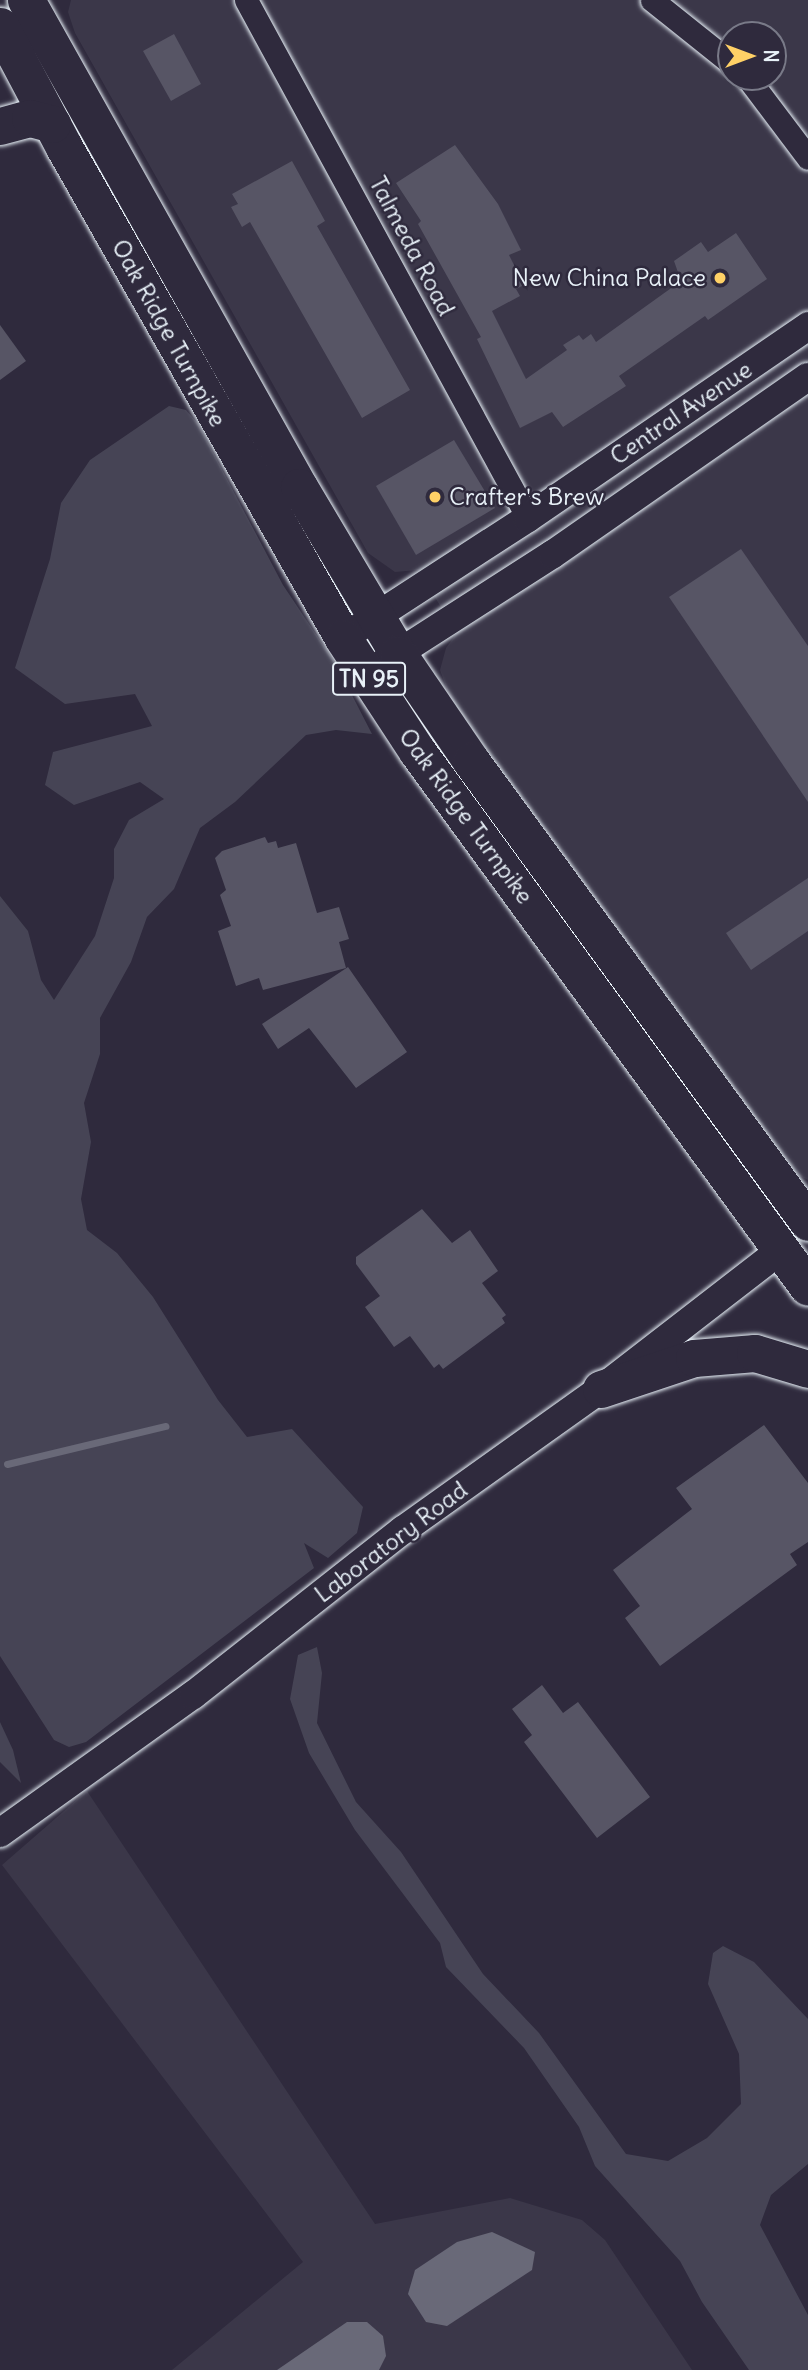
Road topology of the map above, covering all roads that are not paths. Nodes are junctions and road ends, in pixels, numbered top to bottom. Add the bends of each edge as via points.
1 (246, 0) edge
2 (652, 0) edge
3 (16, 21) edge
4 (717, 52) edge
5 (758, 91) edge
6 (52, 124) junction
7 (0, 126) edge
8 (808, 158) edge
9 (808, 327) edge
10 (808, 377) edge
11 (662, 426) junction
12 (688, 459) junction
13 (528, 518) junction
14 (553, 554) junction
15 (376, 616) junction
16 (343, 638) junction
17 (398, 653) junction
18 (366, 674) junction
19 (808, 1222) edge
20 (794, 1240) edge
21 (808, 1287) edge
22 (808, 1369) edge
23 (601, 1389) junction
24 (0, 1833) edge

1 - 13 street, Talmeda Road
2 - 4 street
3 - 6 highway, Oak Ridge Turnpike / TN 95
3 - 15 highway, Oak Ridge Turnpike / TN 95
5 - 8 street
6 - 7 highway via 30,118
6 - 16 highway, Oak Ridge Turnpike / TN 95
9 - 11 street, Central Avenue
10 - 12 street, Central Avenue
11 - 12 street
11 - 13 street, Central Avenue
12 - 14 street, Central Avenue
13 - 14 street
13 - 15 street, Central Avenue
14 - 17 street, Central Avenue
15 - 16 street, Central Avenue
15 - 17 highway, Oak Ridge Turnpike / TN 95
16 - 18 highway, Oak Ridge Turnpike / TN 95
17 - 18 street, Central Avenue
17 - 19 highway, Oak Ridge Turnpike / TN 95 via 471,761
18 - 20 highway, Oak Ridge Turnpike / TN 95 via 416,751
20 - 21 highway, Oak Ridge Turnpike / TN 95
20 - 23 street, Laboratory Road
22 - 23 highway via 755,1353 694,1358
23 - 24 street, Laboratory Road via 403,1530 193,1695

